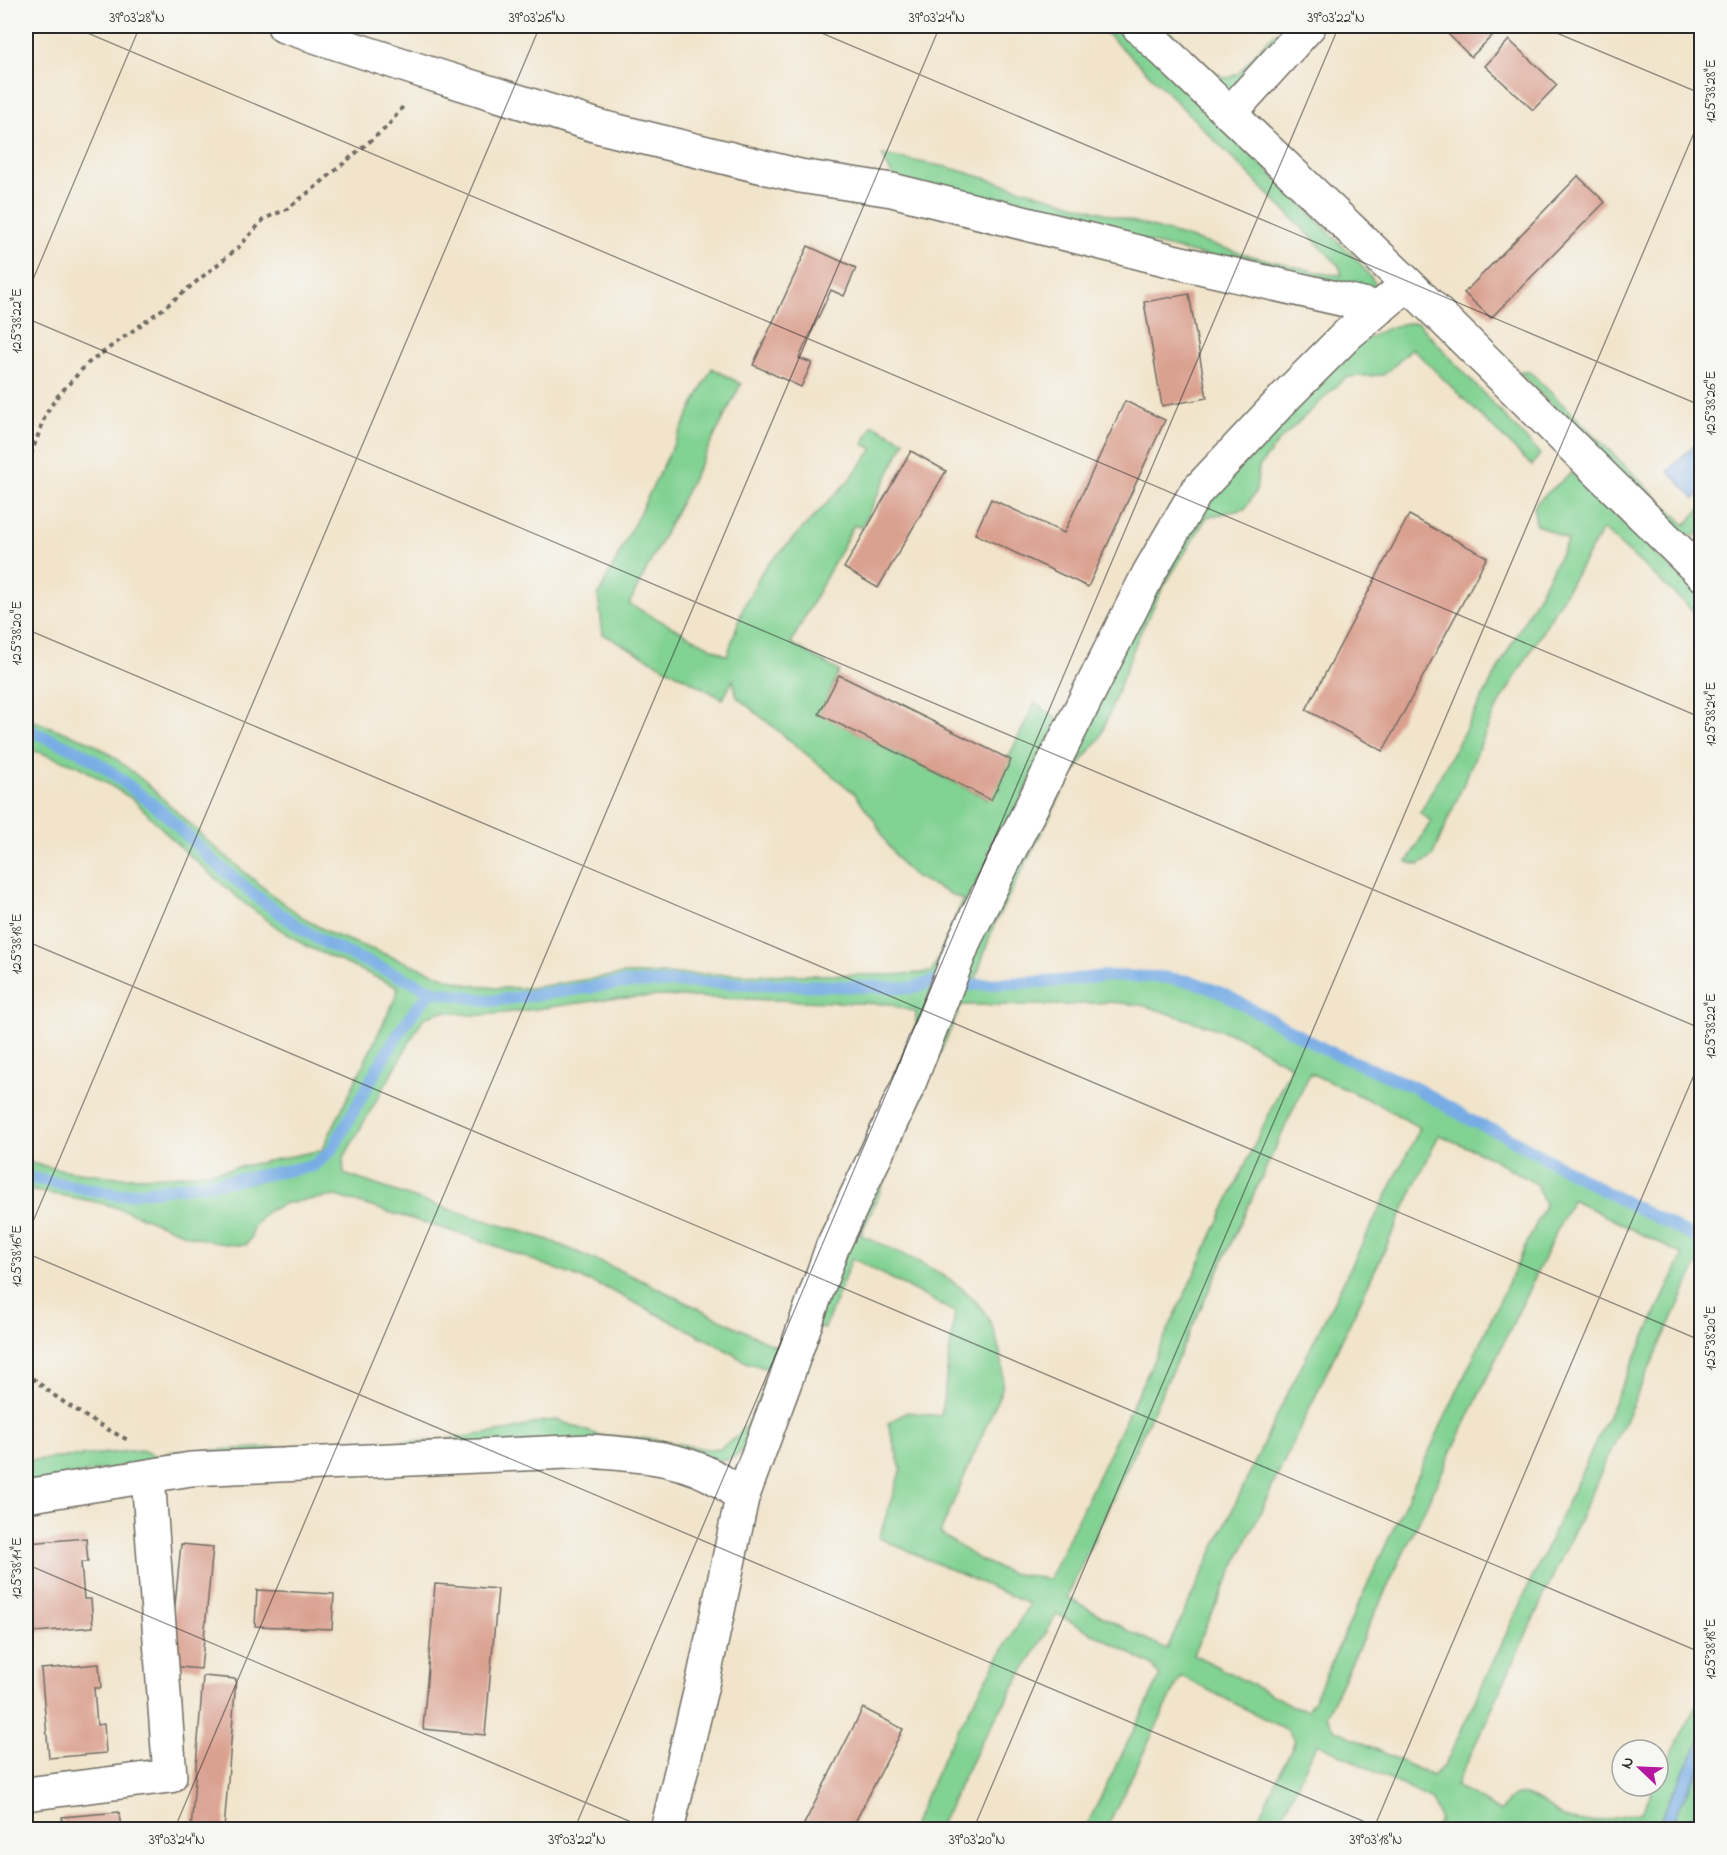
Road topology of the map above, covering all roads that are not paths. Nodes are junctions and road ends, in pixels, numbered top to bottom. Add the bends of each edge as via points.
1 (284, 26) edge
2 (1138, 26) edge
3 (1309, 26) edge
4 (1230, 113) junction
5 (1408, 284) junction
6 (1380, 308) junction
7 (1699, 566) edge
8 (148, 1476) junction
9 (26, 1496) edge
10 (742, 1498) junction
11 (26, 1794) edge
12 (667, 1830) edge

1 - 6 street via 601,127 800,176 892,190
2 - 4 street
3 - 4 street
4 - 5 street
5 - 6 street
5 - 7 street
6 - 10 street via 1347,334 1196,492 1149,573 966,937 908,1086 832,1248
8 - 9 street
8 - 10 street via 192,1469 589,1450 651,1456 693,1468 724,1483
8 - 11 street via 170,1776
10 - 12 street

